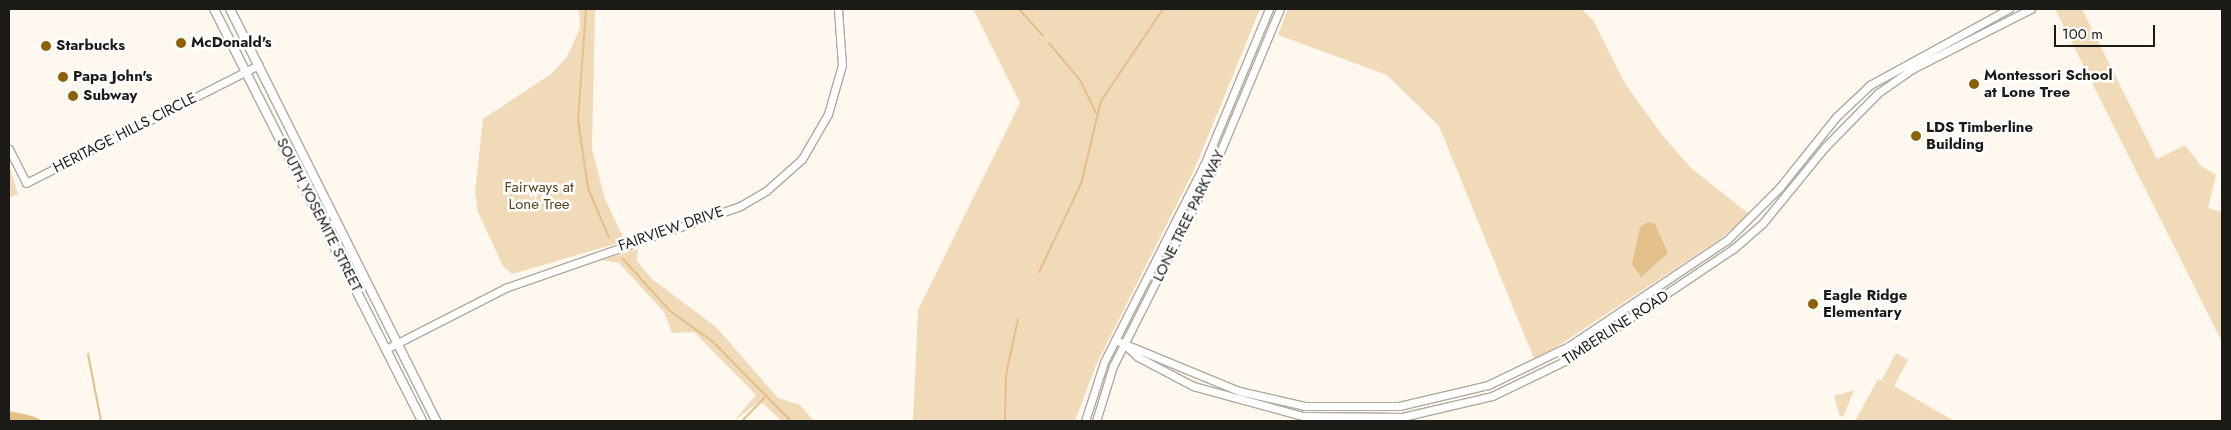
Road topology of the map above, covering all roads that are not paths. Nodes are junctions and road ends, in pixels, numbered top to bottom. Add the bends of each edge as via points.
1 (214, 9) edge
2 (230, 9) edge
3 (838, 9) edge
4 (1269, 9) edge
5 (1280, 9) edge
6 (2008, 9) edge
7 (2031, 9) edge
8 (259, 65) junction
9 (246, 71) junction
10 (9, 149) edge
11 (1115, 340) junction
12 (396, 344) junction
13 (1124, 344) junction
14 (386, 349) junction
15 (422, 421) edge
16 (436, 421) edge
17 (1085, 421) edge
18 (1096, 421) edge

1 - 9 main road, SOUTH YOSEMITE STREET
2 - 8 main road, SOUTH YOSEMITE STREET
3 - 12 street, FAIRVIEW DRIVE via 842,65 828,114 802,159 766,191 740,206 504,288
4 - 11 street, LONE TREE PARKWAY via 1204,165
5 - 13 street, LONE TREE PARKWAY via 1213,169
6 - 13 street, TIMBERLINE ROAD via 1930,48 1870,85 1836,118 1780,187 1732,236 1569,346 1514,376 1422,403 1327,408 1239,391
7 - 13 street, TIMBERLINE ROAD via 1912,69 1878,94 1830,141 1762,224 1733,249 1569,359 1492,396 1402,417 1303,416 1193,386 1138,357
8 - 9 street, HERITAGE HILLS CIRCLE
8 - 12 main road, SOUTH YOSEMITE STREET
9 - 10 street, HERITAGE HILLS CIRCLE via 26,183
9 - 14 main road, SOUTH YOSEMITE STREET
11 - 13 street, TIMBERLINE ROAD
11 - 17 street, LONE TREE PARKWAY
12 - 14 street, FAIRVIEW DRIVE
12 - 16 main road, SOUTH YOSEMITE STREET
13 - 18 street, LONE TREE PARKWAY
14 - 15 main road, SOUTH YOSEMITE STREET

